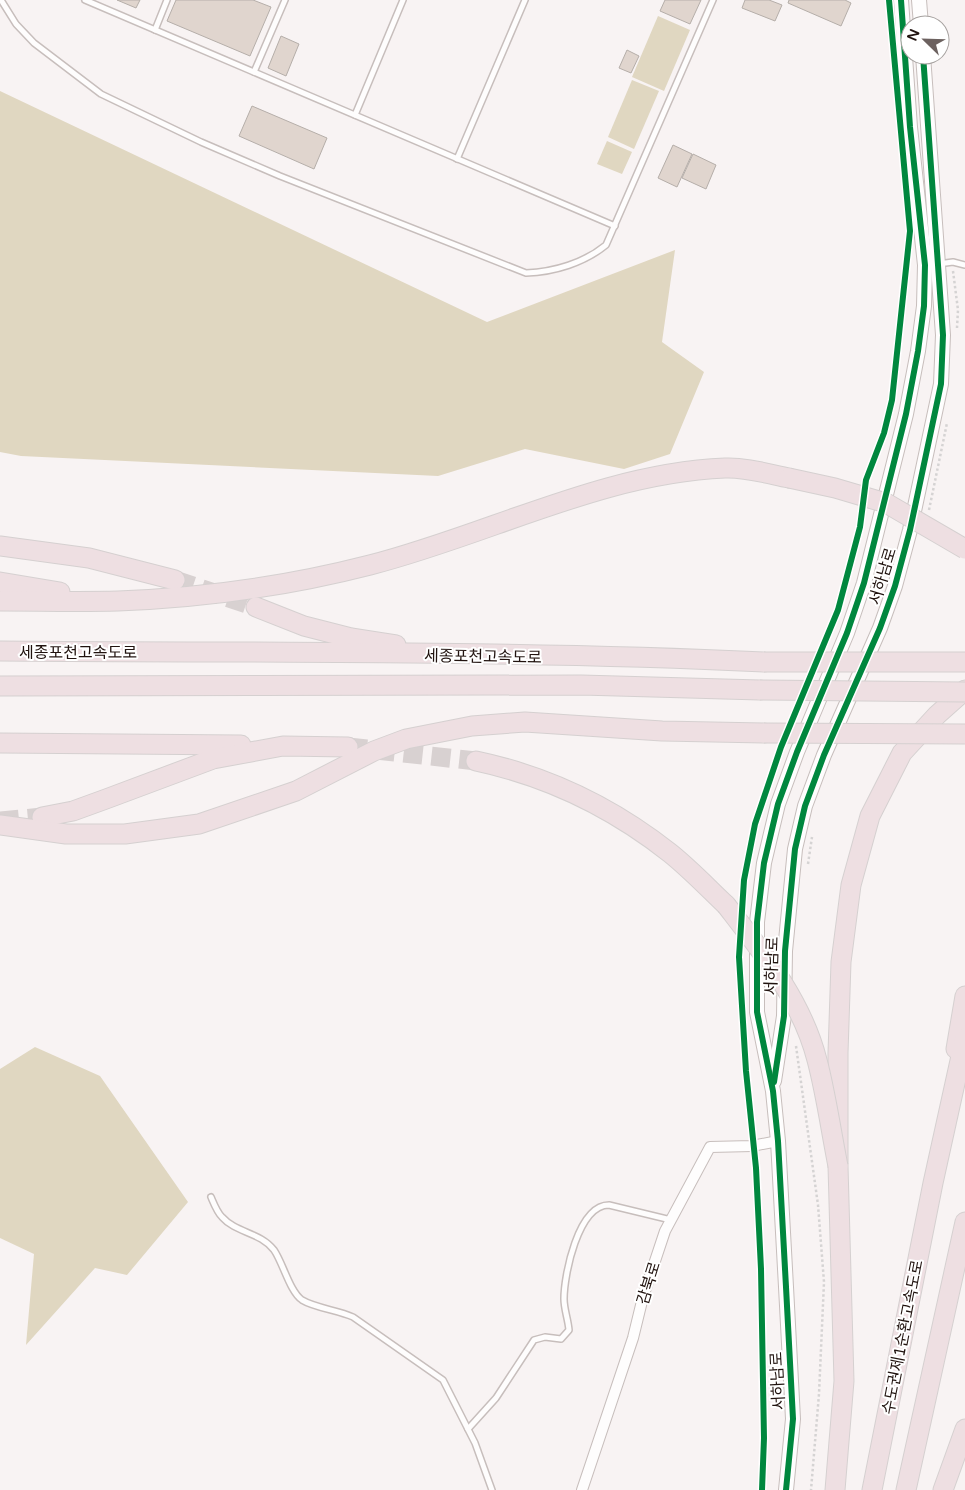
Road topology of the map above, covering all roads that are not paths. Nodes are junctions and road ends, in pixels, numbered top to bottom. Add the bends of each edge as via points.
1 (0, 0) edge
2 (85, 0) edge
3 (167, 0) edge
4 (285, 0) edge
5 (403, 0) edge
6 (525, 0) edge
7 (713, 0) edge
8 (901, 0) edge
9 (919, 0) edge
10 (920, 15) edge
11 (155, 30) junction
12 (923, 65) edge
13 (254, 72) junction
14 (355, 115) junction
15 (457, 158) junction
16 (615, 226) junction
17 (931, 264) junction
18 (965, 265) edge
19 (0, 546) edge
20 (965, 549) edge
21 (175, 580) tunnel mouth
22 (0, 582) edge
23 (0, 601) edge
24 (118, 601) junction
25 (256, 607) tunnel mouth
26 (0, 652) edge
27 (459, 655) junction
28 (965, 662) edge
29 (0, 686) edge
30 (965, 691) edge
31 (965, 734) edge
32 (0, 743) edge
33 (283, 746) junction
34 (348, 747) tunnel mouth
35 (476, 761) tunnel mouth
36 (42, 816) tunnel mouth
37 (0, 825) edge
38 (965, 996) edge
39 (965, 1038) edge
40 (773, 1091) junction
41 (778, 1141) junction
42 (838, 1166) junction
43 (933, 1184) junction
44 (210, 1197) dead end
45 (671, 1220) junction
46 (965, 1222) edge
47 (468, 1429) junction
48 (965, 1429) edge
49 (492, 1490) edge
50 (582, 1490) edge
51 (786, 1490) edge
52 (835, 1490) edge
53 (872, 1490) edge
54 (906, 1490) edge
55 (943, 1490) edge

1 - 16 lane via 34,43 101,94 289,180 526,272 539,272 591,257 606,245
2 - 11 lane
3 - 11 lane
4 - 13 lane
5 - 14 lane
6 - 15 lane
7 - 16 lane
8 - 17 main road, 서하남로 via 910,127
9 - 10 main road
11 - 13 lane
12 - 17 main road, 서하남로
13 - 14 lane
14 - 15 lane
15 - 16 lane
17 - 18 lane via 952,262
17 - 40 main road, 서하남로 via 943,335 941,384 895,586 805,806 795,849 784,951 784,1016
17 - 40 main road, 서하남로 via 906,414 864,583 848,633 796,752 778,804 764,863 757,922 757,1012
19 - 21 highway via 89,558
20 - 24 highway, bridge via 886,503 835,488 727,468 674,473 595,492 370,565 250,590
22 - 24 highway
23 - 24 highway
25 - 27 highway via 304,626 351,638
26 - 27 highway, 세종포천고속도로
27 - 28 highway, 세종포천고속도로, bridge via 764,662
29 - 30 highway, 세종포천고속도로, bridge via 571,685
30 - 42 highway, bridge via 937,715 902,753 870,816 851,885 841,962
31 - 37 highway, bridge via 764,733 525,722 472,726 406,739 374,751 296,790 199,824 125,834 66,834
32 - 33 highway
33 - 34 highway
33 - 36 highway via 213,759 106,800
35 - 42 highway, bridge via 508,768 558,786 611,812 671,854 726,905 783,982 803,1022 817,1059
38 - 43 highway, 수도권제1순환고속도로
39 - 43 highway, 수도권제1순환고속도로
40 - 41 main road, 서하남로
41 - 45 street, 감북로 via 752,1146 710,1147
41 - 51 main road, 서하남로 via 792,1419
42 - 52 highway via 844,1382
43 - 53 highway, 수도권제1순환고속도로
44 - 47 lane via 228,1222 258,1236 274,1250 302,1300 353,1318 443,1380
45 - 47 lane via 609,1205 602,1205 590,1214 578,1235 568,1271 564,1300 569,1330 561,1339 545,1337 534,1340 496,1398
45 - 50 street, 감북로
46 - 54 highway
47 - 49 lane
48 - 55 highway

